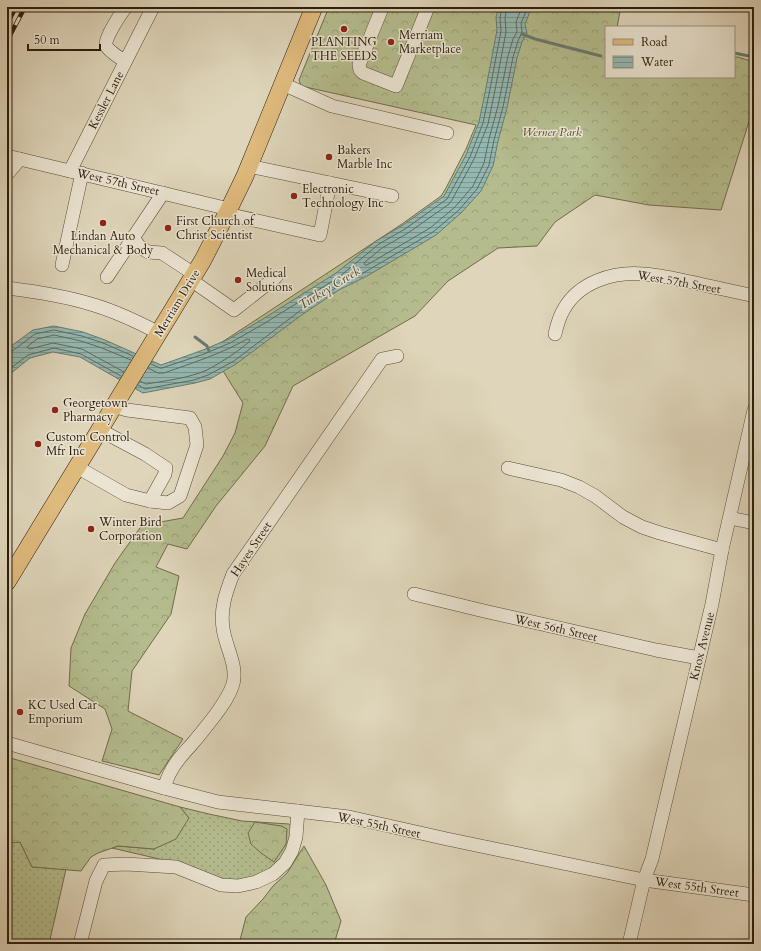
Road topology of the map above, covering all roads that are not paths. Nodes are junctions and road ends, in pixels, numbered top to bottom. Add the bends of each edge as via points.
1 (126, 7) edge
2 (314, 7) edge
3 (381, 7) edge
4 (428, 7) edge
5 (148, 9) edge
6 (125, 61) junction
7 (283, 84) junction
8 (447, 133) dead end
9 (7, 156) edge
10 (20, 159) junction
11 (249, 166) junction
12 (9, 172) dead end
13 (76, 172) junction
14 (330, 183) junction
15 (163, 193) junction
16 (392, 196) dead end
17 (228, 211) junction
18 (133, 237) junction
19 (62, 265) dead end
20 (107, 277) dead end
21 (192, 277) junction
22 (276, 277) dead end
23 (7, 288) edge
24 (754, 296) edge
25 (159, 332) junction
26 (555, 334) dead end
27 (397, 356) dead end
28 (114, 406) junction
29 (754, 410) edge
30 (100, 430) junction
31 (77, 466) junction
32 (508, 468) dead end
33 (150, 501) junction
34 (730, 518) junction
35 (754, 523) edge
36 (722, 550) junction
37 (7, 582) edge
38 (414, 594) dead end
39 (699, 658) junction
40 (7, 743) edge
41 (164, 788) junction
42 (298, 811) junction
43 (644, 880) junction
44 (754, 895) edge
45 (80, 944) edge
46 (629, 944) edge

1 - 6 street via 106,42 106,47
2 - 7 main road, Merriam Drive
3 - 4 street via 359,65 362,73 396,86
5 - 6 street, Kessler Lane
6 - 13 street, Kessler Lane
7 - 8 street via 332,106
7 - 11 main road, Merriam Drive
9 - 10 street, West 57th Street
10 - 12 street
10 - 13 street, West 57th Street
11 - 14 street
11 - 17 main road, Merriam Drive
13 - 15 street, West 57th Street
13 - 19 street, Kessler Lane
14 - 16 street
14 - 17 street, West 57th Street via 320,235
15 - 17 street, West 57th Street
15 - 18 street
17 - 21 main road, Merriam Drive
18 - 20 street
18 - 21 street via 139,246 148,252 162,253
21 - 22 street via 234,310
21 - 25 main road, Merriam Drive
23 - 25 street via 59,296 94,305
24 - 26 street, West 57th Street via 661,276 621,274 593,282 573,297 559,318
25 - 28 main road, Merriam Drive
27 - 41 street, Hayes Street via 382,358 233,574 223,601 222,615 224,635 234,666 234,682 223,705 171,770
28 - 30 main road, Merriam Drive
28 - 33 street via 190,418 195,427 197,445 180,496 168,503
29 - 34 street, Knox Avenue
30 - 31 main road, Merriam Drive
30 - 33 street via 166,468
31 - 33 street via 126,495
31 - 37 main road, Merriam Drive
32 - 36 street via 561,480 595,496 642,527
34 - 35 street
34 - 36 street, Knox Avenue
36 - 39 street, Knox Avenue
38 - 39 street, West 56th Street
39 - 43 street, Knox Avenue via 652,859
40 - 41 street, West 55th Street
41 - 42 street, West 55th Street via 218,802
42 - 43 street, West 55th Street via 349,817
42 - 45 street via 296,837 289,857 273,874 256,882 238,886 221,885 176,867 104,865 96,881
43 - 44 street, West 55th Street
43 - 46 street, Knox Avenue

